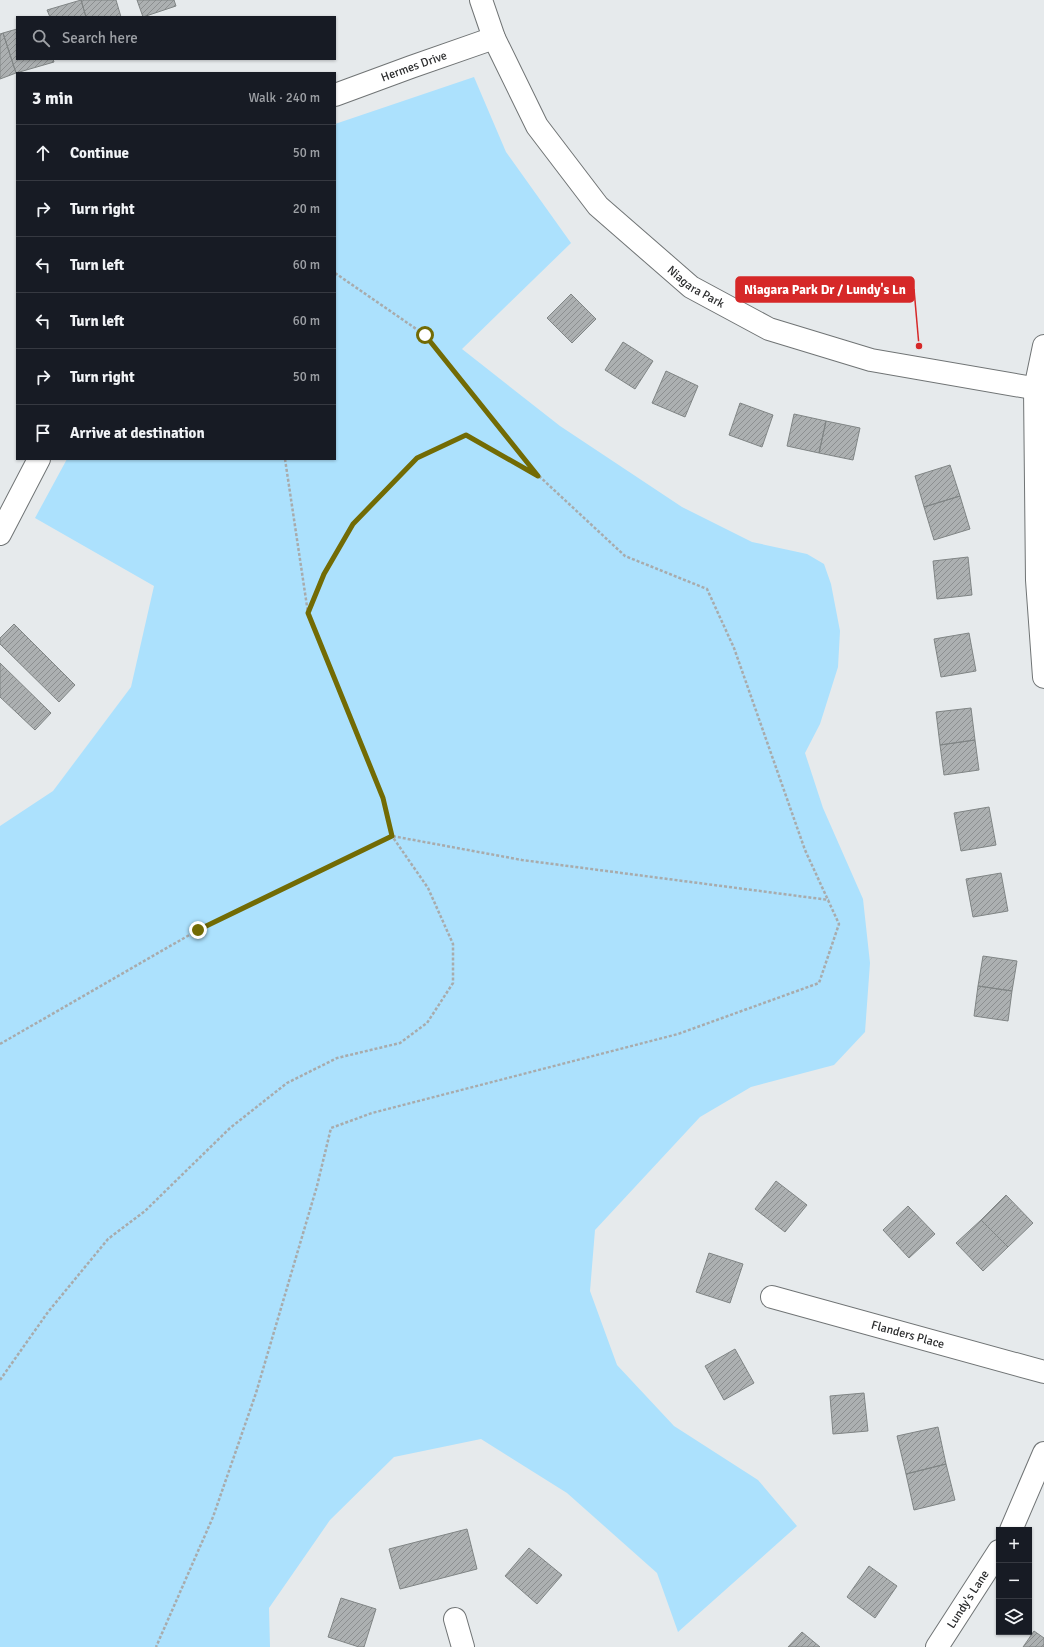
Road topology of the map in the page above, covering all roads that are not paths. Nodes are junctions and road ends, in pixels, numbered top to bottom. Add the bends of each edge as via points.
1 (481, 0) edge
2 (494, 38) junction
3 (336, 95) edge
4 (1044, 346) edge
5 (1039, 390) edge
6 (38, 460) edge
7 (0, 534) edge
8 (1044, 677) edge
9 (772, 1297) dead end
10 (1044, 1372) edge
11 (1044, 1453) edge
12 (1013, 1527) edge
13 (996, 1556) edge
14 (455, 1619) dead end
15 (463, 1647) edge
16 (937, 1647) edge

1 - 2 street, Niagara Park
2 - 3 street, Hermes Drive
2 - 5 street, Niagara Park via 537,126 598,206 691,287 769,329 864,358
4 - 5 street
5 - 8 street via 1037,580
6 - 7 street
9 - 10 street, Flanders Place
11 - 12 street
13 - 16 street, Lundy's Lane
14 - 15 street

